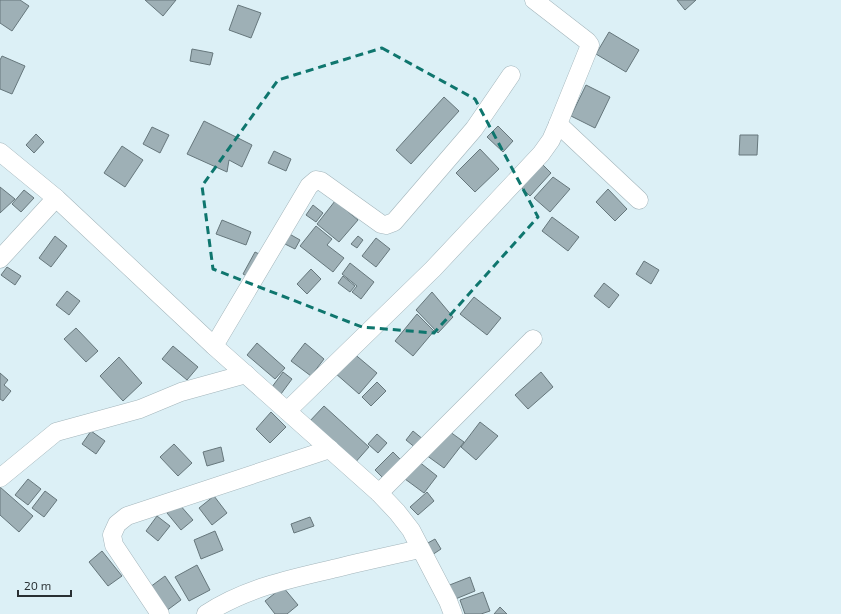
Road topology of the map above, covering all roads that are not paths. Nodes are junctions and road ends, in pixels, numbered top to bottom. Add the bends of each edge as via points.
1 (534, 0) edge
2 (511, 75) dead end
3 (558, 124) junction
4 (0, 152) edge
5 (56, 198) junction
6 (639, 200) dead end
7 (0, 259) edge
8 (534, 339) dead end
9 (214, 346) junction
10 (246, 374) junction
11 (287, 411) junction
12 (330, 449) junction
13 (0, 478) edge
14 (379, 493) junction
15 (420, 549) junction
16 (160, 614) edge
17 (206, 614) edge
18 (453, 614) edge

1 - 3 street via 590,45
2 - 9 street via 474,130 394,222 381,224 321,181 316,180 309,186
3 - 6 street
3 - 11 street via 551,140 532,165 432,269
4 - 5 street
5 - 7 street
5 - 9 street
8 - 14 street
9 - 10 street
10 - 11 street
10 - 13 street via 181,392 140,409 56,432
11 - 12 street
12 - 14 street
12 - 16 street via 127,516 117,524 112,535 114,545
14 - 15 street via 411,530
15 - 17 street via 296,577 247,593
15 - 18 street

